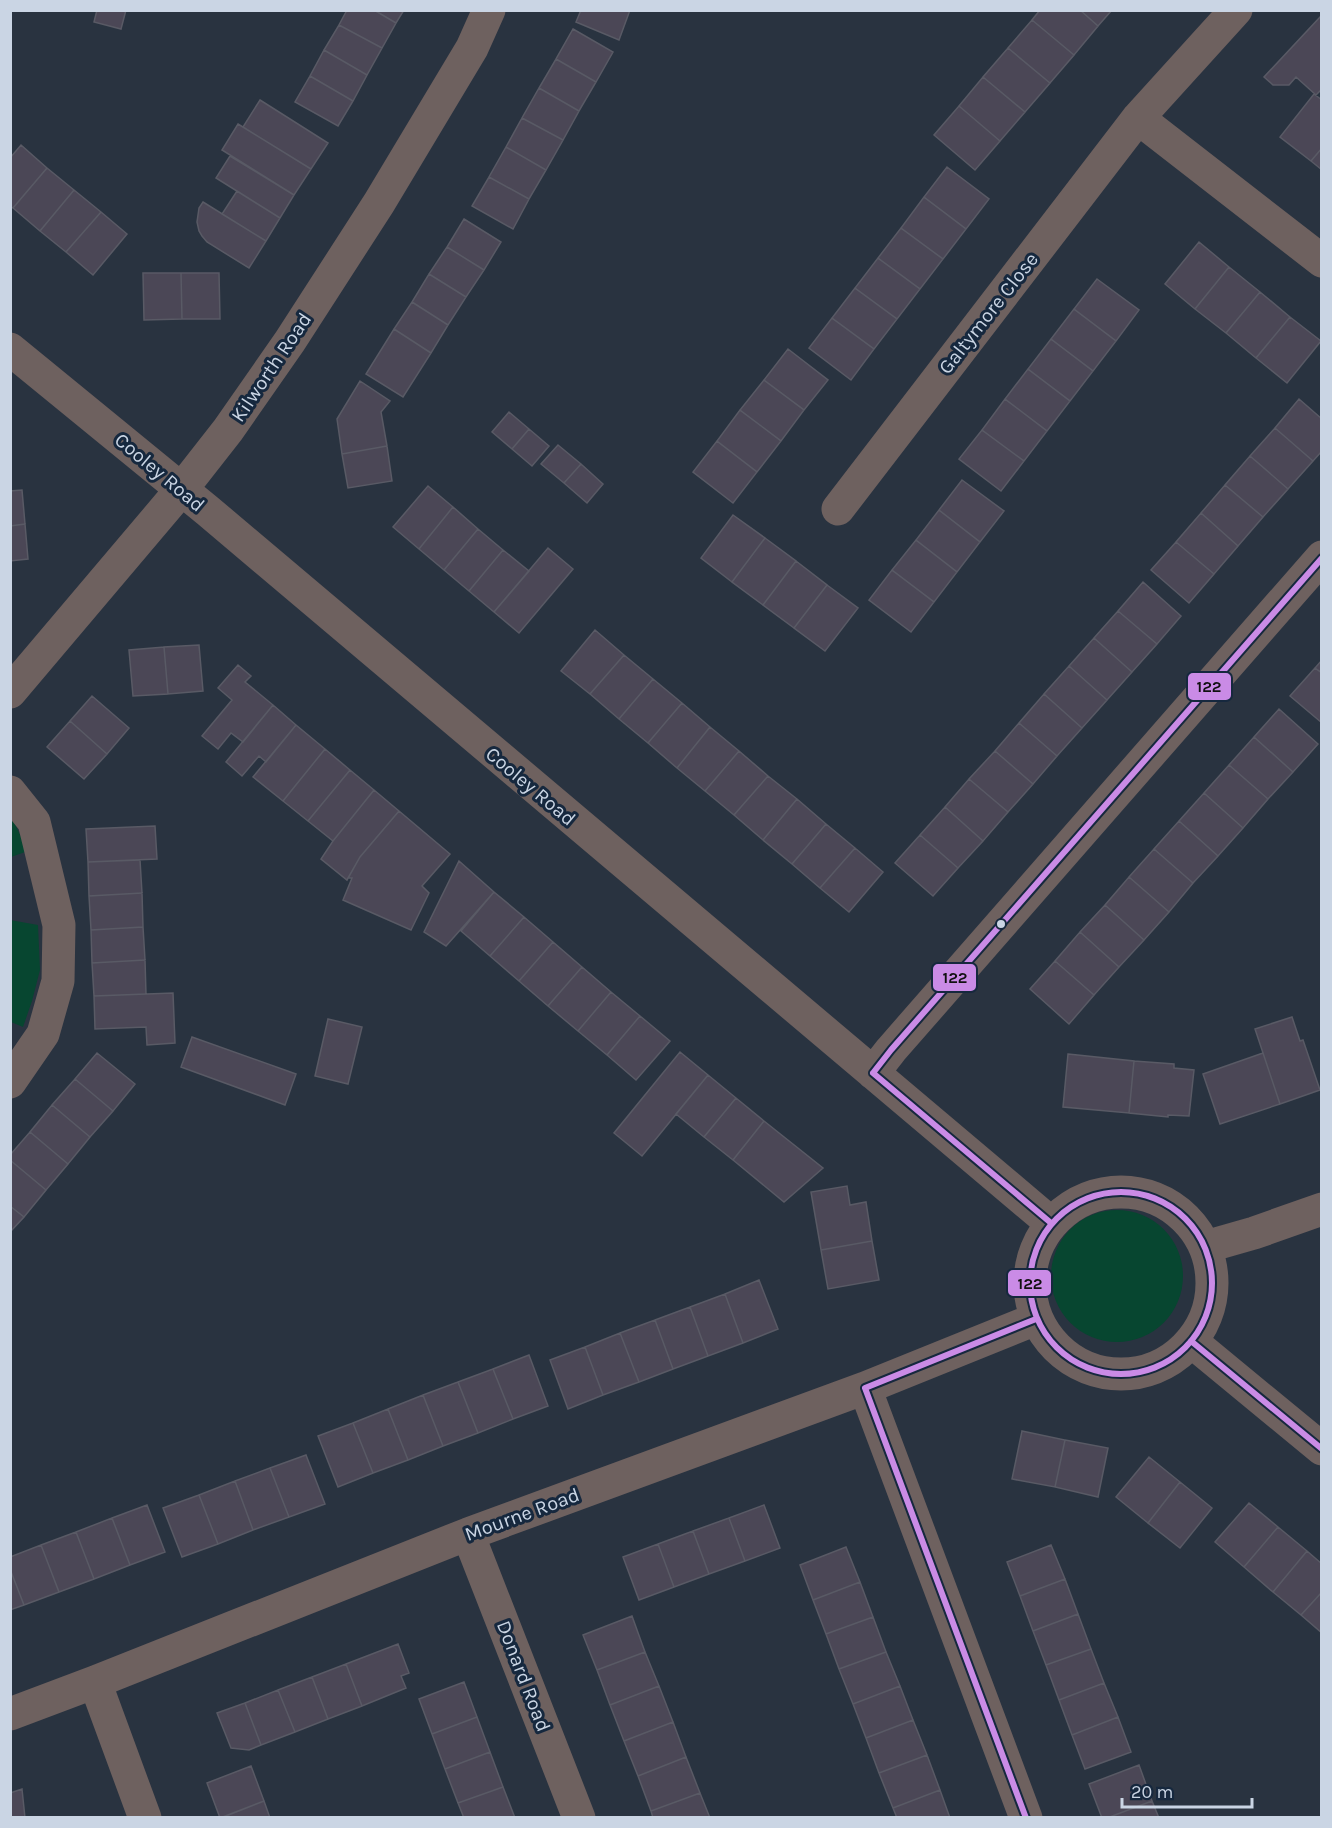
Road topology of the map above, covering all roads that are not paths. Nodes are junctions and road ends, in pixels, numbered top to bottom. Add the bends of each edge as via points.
1 (489, 10) edge
2 (1236, 10) edge
3 (1138, 118) junction
4 (1322, 261) edge
5 (10, 349) edge
6 (181, 490) junction
7 (838, 508) dead end
8 (1322, 557) edge
9 (10, 692) edge
10 (10, 792) edge
11 (873, 1073) junction
12 (10, 1082) edge
13 (1322, 1209) edge
14 (1051, 1223) junction
15 (1205, 1247) junction
16 (1036, 1319) junction
17 (1191, 1341) junction
18 (865, 1388) junction
19 (1322, 1449) edge
20 (468, 1534) junction
21 (95, 1682) junction
22 (10, 1714) edge
23 (145, 1818) edge
24 (579, 1818) edge
25 (1026, 1818) edge

1 - 6 street, Kilworth Road via 472,48 360,233 290,341
2 - 3 street, Galtymore Close
3 - 4 street
3 - 7 street, Galtymore Close
5 - 6 street, Cooley Road
6 - 9 street, Kilworth Road
6 - 11 street, Cooley Road
8 - 11 street
10 - 12 street via 34,822 59,925 58,981 43,1034
11 - 14 street, Cooley Road
13 - 15 street
14 - 15 street via 1084,1199 1124,1191 1145,1194 1181,1214 1196,1229
14 - 16 street via 1037,1244 1030,1269
15 - 17 street via 1213,1278 1209,1307
16 - 17 street via 1068,1358 1116,1374 1150,1370 1179,1354
16 - 18 street, Mourne Road
17 - 19 street
18 - 20 street, Mourne Road
18 - 25 street
20 - 21 street, Mourne Road
20 - 24 street, Donard Road
21 - 22 street, Mourne Road
21 - 23 street

